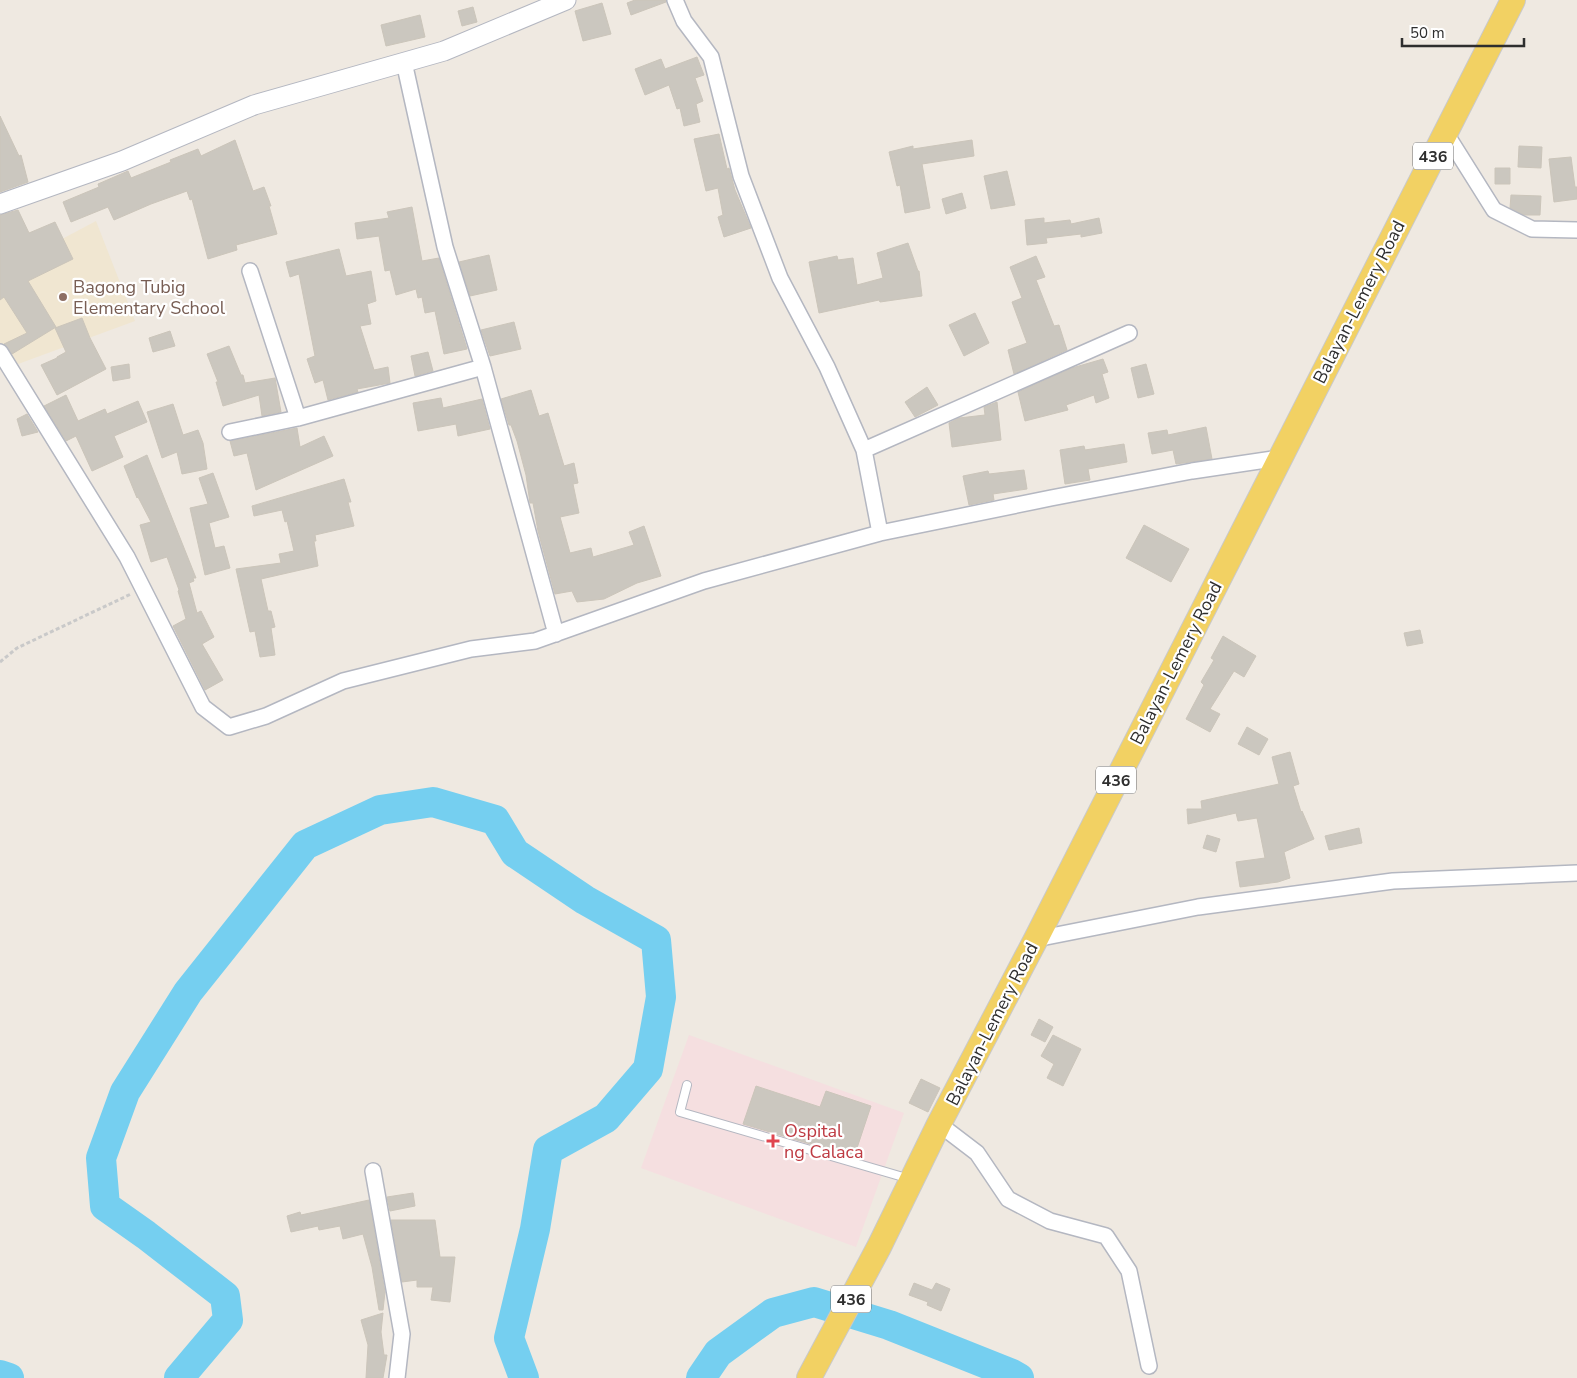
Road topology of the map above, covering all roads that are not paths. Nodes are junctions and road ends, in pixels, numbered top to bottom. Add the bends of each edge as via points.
1 (675, 0) edge
2 (1513, 0) edge
3 (557, 2) edge
4 (404, 62) junction
5 (1445, 132) junction
6 (0, 204) edge
7 (1577, 230) edge
8 (250, 271) dead end
9 (1129, 333) dead end
10 (0, 352) edge
11 (483, 367) junction
12 (298, 418) junction
13 (230, 432) dead end
14 (864, 450) junction
15 (1280, 458) junction
16 (880, 533) junction
17 (556, 634) junction
18 (1577, 873) edge
19 (1036, 939) junction
20 (687, 1085) dead end
21 (939, 1124) junction
22 (373, 1171) dead end
23 (912, 1180) junction
24 (1149, 1366) dead end
25 (397, 1378) edge
26 (809, 1378) edge

1 - 14 street via 684,21 711,57 741,176 780,278 828,367
2 - 5 main road, Balayan-Lemery Road / 436
3 - 4 street via 444,51
4 - 6 street via 254,105 122,161
4 - 11 street via 445,247
5 - 7 street via 1494,210 1532,229
5 - 15 main road, Balayan-Lemery Road / 436
8 - 12 street
9 - 14 street
10 - 17 street via 127,557 202,707 229,727 266,716 343,681 471,649 535,641
11 - 12 street
11 - 17 street
12 - 13 street
14 - 16 street
15 - 16 street via 1192,471
15 - 19 main road, Balayan-Lemery Road / 436
16 - 17 street via 704,581
18 - 19 street via 1393,881 1198,907
19 - 21 main road, Balayan-Lemery Road / 436
20 - 23 lane via 680,1112
21 - 23 main road, Balayan-Lemery Road / 436
21 - 24 street via 977,1153 1008,1200 1050,1220 1106,1236 1129,1271
22 - 25 street via 402,1334
23 - 26 main road, Balayan-Lemery Road / 436

